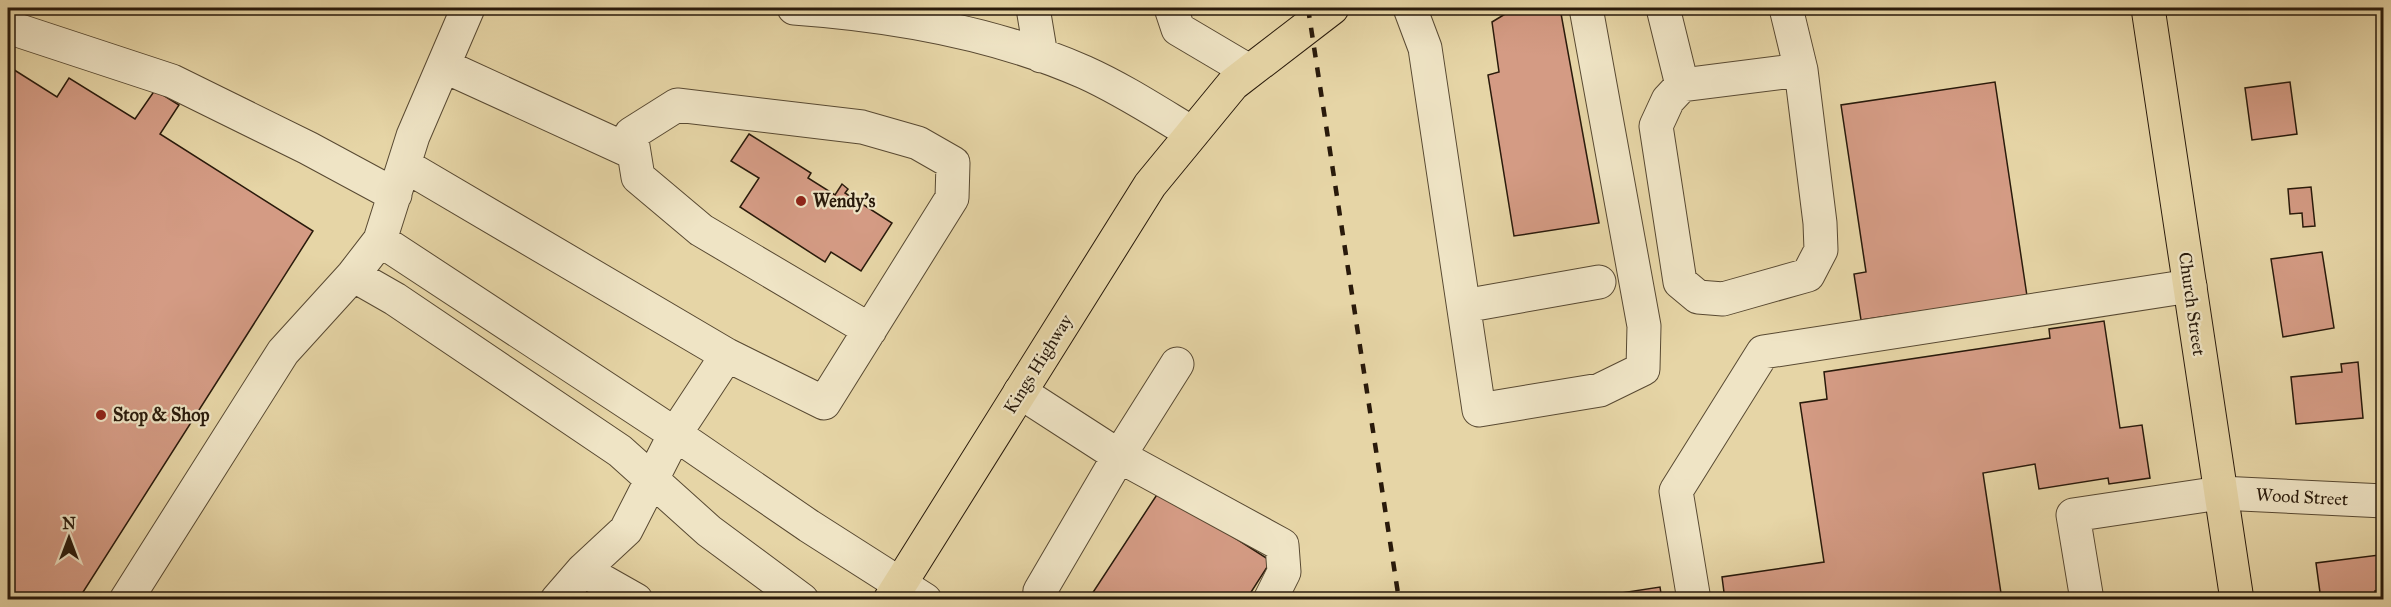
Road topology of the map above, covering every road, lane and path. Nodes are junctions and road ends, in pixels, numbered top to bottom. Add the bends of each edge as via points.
1 (468, 8) edge
2 (794, 8) edge
3 (1033, 8) edge
4 (1171, 8) edge
5 (1332, 8) edge
6 (1410, 8) edge
7 (1586, 8) edge
8 (1663, 8) edge
9 (1786, 8) edge
10 (2148, 8) edge
11 (934, 17) edge
12 (8, 27) edge
13 (1041, 56) junction
14 (444, 66) junction
15 (1801, 70) junction
16 (1249, 71) junction
17 (1682, 85) junction
18 (1192, 132) junction
19 (634, 153) junction
20 (400, 180) junction
21 (380, 240) junction
22 (352, 275) junction
23 (1599, 282) dead end
24 (2190, 286) junction
25 (1464, 306) junction
26 (870, 330) junction
27 (727, 355) junction
28 (1177, 364) dead end
29 (1020, 392) junction
30 (675, 434) junction
31 (1119, 456) junction
32 (651, 479) junction
33 (2220, 493) junction
34 (2384, 501) edge
35 (583, 570) junction
36 (905, 594) edge
37 (126, 600) edge
38 (557, 600) edge
39 (636, 600) edge
40 (802, 600) edge
41 (1045, 600) edge
42 (1270, 600) edge
43 (1694, 600) edge
44 (2087, 600) edge
45 (2237, 600) edge

1 - 14 street
2 - 11 street via 908,20
3 - 13 street
4 - 16 street via 1178,29
5 - 16 main road, Kings Highway
6 - 25 street via 1425,48
7 - 25 street via 1644,326 1643,369 1600,390 1479,410
8 - 17 street
9 - 15 street
10 - 24 main road, Church Street
11 - 13 street
12 - 20 street via 172,81 308,148
13 - 18 street via 1120,90
14 - 19 street
14 - 20 street via 413,136
15 - 17 street
15 - 17 street via 1821,250 1808,275 1723,299 1698,297 1680,282 1656,126 1668,100
16 - 18 main road, Kings Highway
18 - 29 main road, Kings Highway via 1150,185
19 - 26 street via 638,177 701,230
19 - 26 street via 631,134 677,105 862,127 918,143 953,163 952,198
20 - 21 street
20 - 27 street
21 - 22 street
21 - 30 street
22 - 32 street via 395,299 620,450
22 - 37 street via 283,352
23 - 25 street
24 - 33 main road, Church Street
24 - 43 street via 1763,352 1676,491
26 - 27 street via 824,403
27 - 30 street
28 - 31 street
29 - 31 street
29 - 36 main road, Kings Highway
30 - 32 street
30 - 36 street
31 - 41 street via 1040,591
31 - 42 street via 1282,545 1284,572
32 - 35 street via 626,531
32 - 40 street via 709,531
33 - 34 street, Wood Street
33 - 44 street, Wood Street via 2073,515
33 - 45 main road, Church Street
35 - 38 street
35 - 39 street

